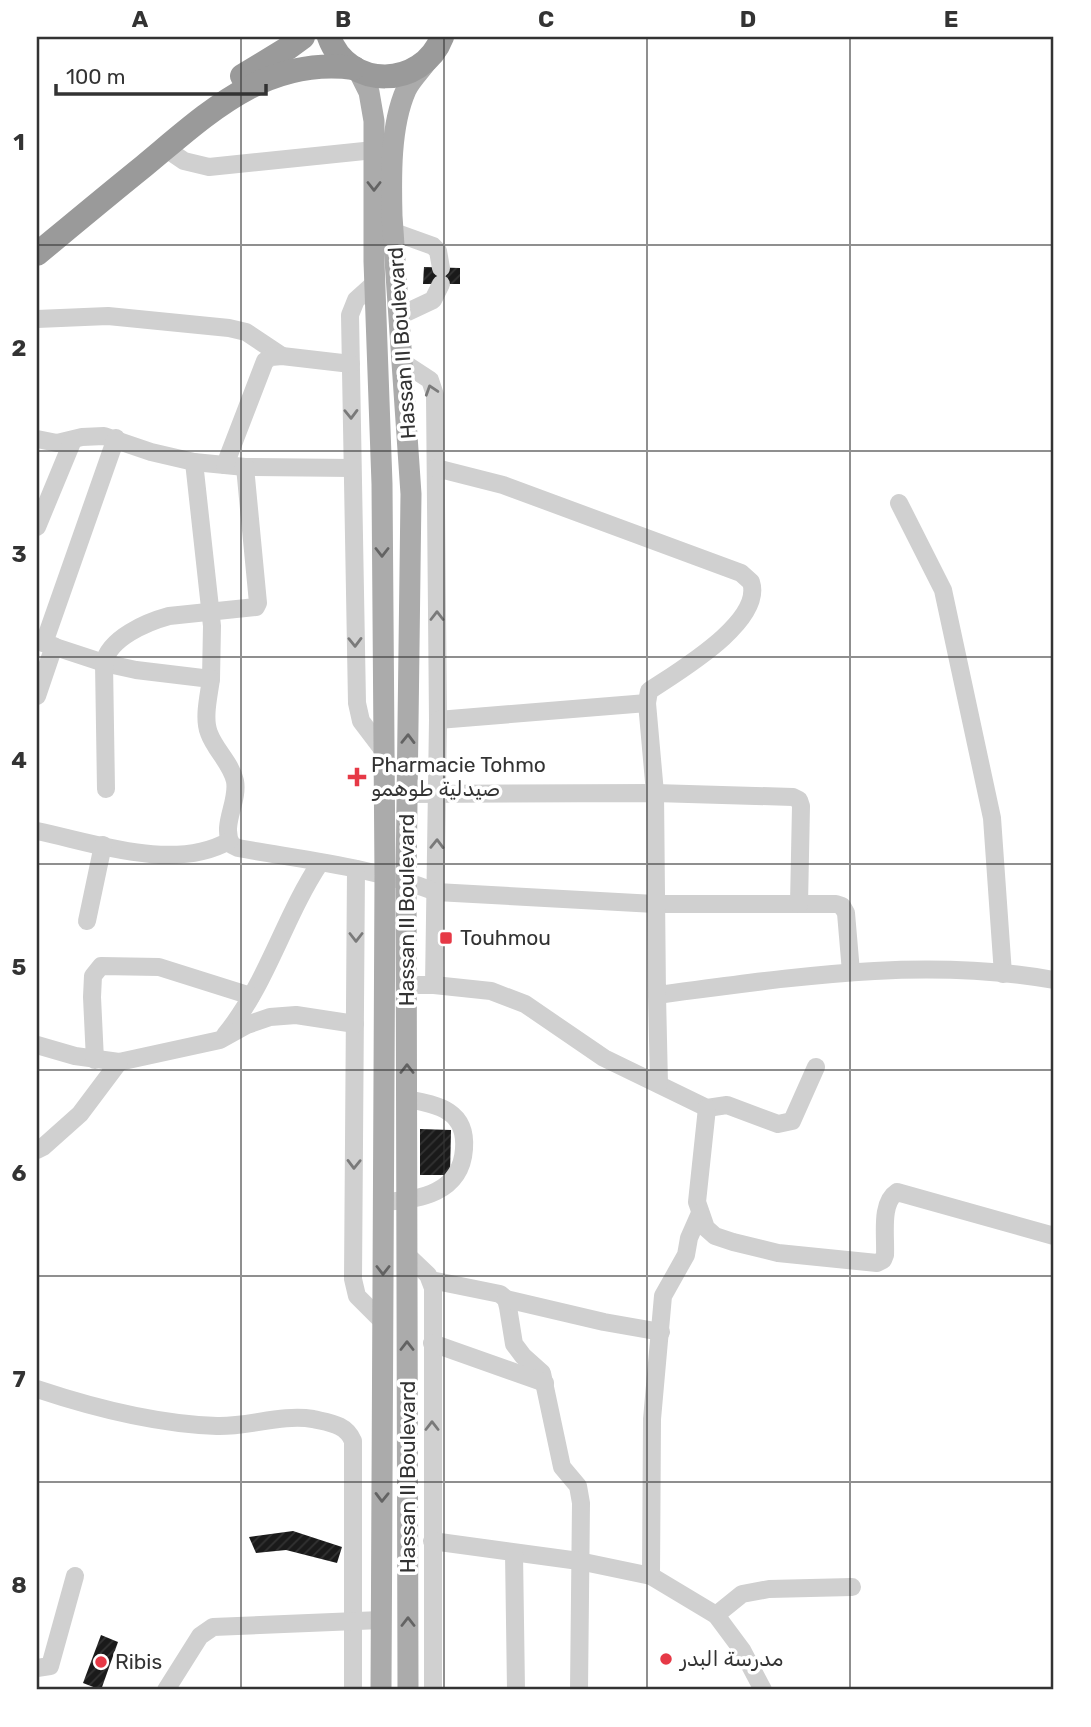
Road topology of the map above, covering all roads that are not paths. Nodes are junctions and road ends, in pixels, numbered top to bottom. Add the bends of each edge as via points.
1 (303, 37) edge
2 (328, 37) edge
3 (436, 47) edge
4 (356, 70) junction
5 (165, 148) junction
6 (374, 150) junction
7 (394, 233) junction
8 (37, 236) edge
9 (37, 254) edge
10 (376, 282) junction
11 (399, 316) junction
12 (37, 319) edge
13 (282, 356) junction
14 (404, 363) junction
15 (351, 364) junction
16 (37, 439) edge
17 (116, 439) junction
18 (73, 440) junction
19 (194, 462) junction
20 (225, 465) junction
21 (245, 467) junction
22 (352, 468) junction
23 (436, 468) junction
24 (899, 503) dead end
25 (37, 527) edge
26 (211, 612) junction
27 (45, 644) edge
28 (104, 663) junction
29 (211, 679) junction
30 (37, 696) edge
31 (647, 703) junction
32 (438, 720) junction
33 (383, 750) junction
34 (106, 789) dead end
35 (407, 793) junction
36 (437, 793) junction
37 (655, 793) junction
38 (37, 831) edge
39 (229, 841) junction
40 (103, 845) junction
41 (320, 863) junction
42 (356, 869) junction
43 (385, 875) junction
44 (406, 880) junction
45 (436, 892) junction
46 (655, 904) junction
47 (799, 904) junction
48 (87, 921) dead end
49 (851, 972) junction
50 (1003, 974) junction
51 (1054, 980) edge
52 (407, 985) junction
53 (433, 985) junction
54 (657, 995) junction
55 (251, 996) junction
56 (355, 1024) junction
57 (220, 1040) junction
58 (37, 1045) edge
59 (96, 1060) junction
60 (118, 1062) junction
61 (816, 1067) dead end
62 (659, 1084) junction
63 (407, 1099) junction
64 (707, 1108) junction
65 (37, 1150) edge
66 (407, 1201) junction
67 (383, 1202) junction
68 (700, 1213) junction
69 (1054, 1236) edge
70 (407, 1255) junction
71 (431, 1280) junction
72 (506, 1298) junction
73 (384, 1323) junction
74 (661, 1332) junction
75 (432, 1343) junction
76 (545, 1383) junction
77 (37, 1389) edge
78 (432, 1541) junction
79 (514, 1553) junction
80 (579, 1561) junction
81 (75, 1576) dead end
82 (651, 1576) junction
83 (852, 1587) dead end
84 (716, 1615) junction
85 (381, 1620) junction
86 (354, 1622) junction
87 (37, 1668) edge
88 (166, 1690) edge
89 (354, 1690) edge
90 (381, 1690) edge
91 (408, 1690) edge
92 (433, 1690) edge
93 (516, 1690) edge
94 (579, 1690) edge
95 (763, 1690) edge

1 - 8 highway via 228,85
2 - 4 highway via 340,57
3 - 4 highway via 416,69 398,76 379,77
3 - 7 main road, Hassan II Boulevard via 409,85 399,110 391,175
4 - 5 highway via 312,66 273,76 220,105
4 - 6 main road, Hassan II Boulevard via 366,82 373,108
5 - 6 street via 184,161 209,167
5 - 9 highway
6 -> 10 main road, Hassan II Boulevard
7 - 11 main road, Hassan II Boulevard
7 - 11 street via 436,248 441,276 433,300
10 - 15 street via 351,308
10 -> 33 main road, Hassan II Boulevard
11 - 14 main road, Hassan II Boulevard
12 - 13 street via 108,316 229,328 246,332
13 - 15 street
13 - 20 street via 271,357 259,371
23 -> 14 street via 434,389 430,380
35 -> 14 main road, Hassan II Boulevard via 411,494
15 -> 22 street
16 - 18 street
17 - 18 street via 94,436
17 - 19 street
17 - 27 street
18 - 25 street
19 - 20 street
19 - 26 street
20 - 21 street
21 - 22 street
21 - 26 street via 258,603 252,609
22 -> 33 street via 356,703 361,721
23 - 31 street via 503,485 741,573 751,582 753,598 735,626 706,653 649,691
32 -> 23 street
24 - 50 street via 943,590 992,818
26 - 28 street via 156,619 112,647
26 - 29 street
27 - 28 street
27 - 30 street
28 - 29 street
28 - 34 street
29 - 39 street via 208,732 235,782
31 - 32 street
31 - 37 street
32 - 36 street
33 - 43 main road, Hassan II Boulevard
35 - 36 street
35 - 44 main road, Hassan II Boulevard
36 - 37 street
45 -> 36 street
37 - 46 street
37 - 47 street via 799,800
38 - 40 street
39 - 40 street via 214,850 177,856
39 - 41 street via 238,848
40 - 48 street
41 - 42 street
41 - 55 street
42 - 43 street
42 -> 56 street
43 - 44 street
43 - 67 main road, Hassan II Boulevard
44 - 45 street
44 - 52 main road, Hassan II Boulevard
45 - 46 street
45 - 53 street
46 - 47 street
46 - 54 street
47 - 49 street via 842,906
49 - 50 street
49 - 54 street
50 - 51 street
52 - 53 street
63 -> 52 main road, Hassan II Boulevard
53 - 62 street via 491,992 525,1004 604,1058
54 - 62 street
55 - 57 street
55 - 59 street via 159,967 101,966 93,975 92,986
56 - 57 street via 270,1017
56 -> 73 street via 353,1279 357,1296
57 - 60 street
58 - 59 street
59 - 60 street
60 - 65 street via 80,1114
61 - 64 street via 787,1124 727,1105
62 - 64 street
63 - 66 main road, Hassan II Boulevard
63 - 66 street via 434,1104 454,1115 464,1130 463,1164 452,1181
64 - 68 street via 697,1202
66 - 67 street
66 - 70 main road, Hassan II Boulevard
67 -> 73 main road, Hassan II Boulevard
68 - 69 street via 715,1236 733,1242 778,1253 877,1263 885,1255 886,1210 897,1192
68 - 74 street via 686,1255 663,1296
70 - 71 street
91 -> 70 main road, Hassan II Boulevard
71 - 72 street
71 - 75 street
72 - 74 street
72 - 76 street via 514,1344 542,1373
73 -> 85 main road, Hassan II Boulevard
74 - 82 street via 652,1419
75 - 76 street
78 -> 75 street
76 - 80 street via 562,1467 578,1486
77 - 86 street via 138,1417 216,1426 293,1418 344,1427 353,1441
78 - 79 street
78 - 92 street
79 - 80 street
79 - 93 street
80 - 82 street
80 - 94 street
81 - 87 street via 50,1667
82 - 84 street
83 - 84 street via 742,1594
84 - 95 street
85 - 86 street
85 - 90 main road, Hassan II Boulevard
86 - 88 street via 212,1627 200,1636
86 - 89 street

